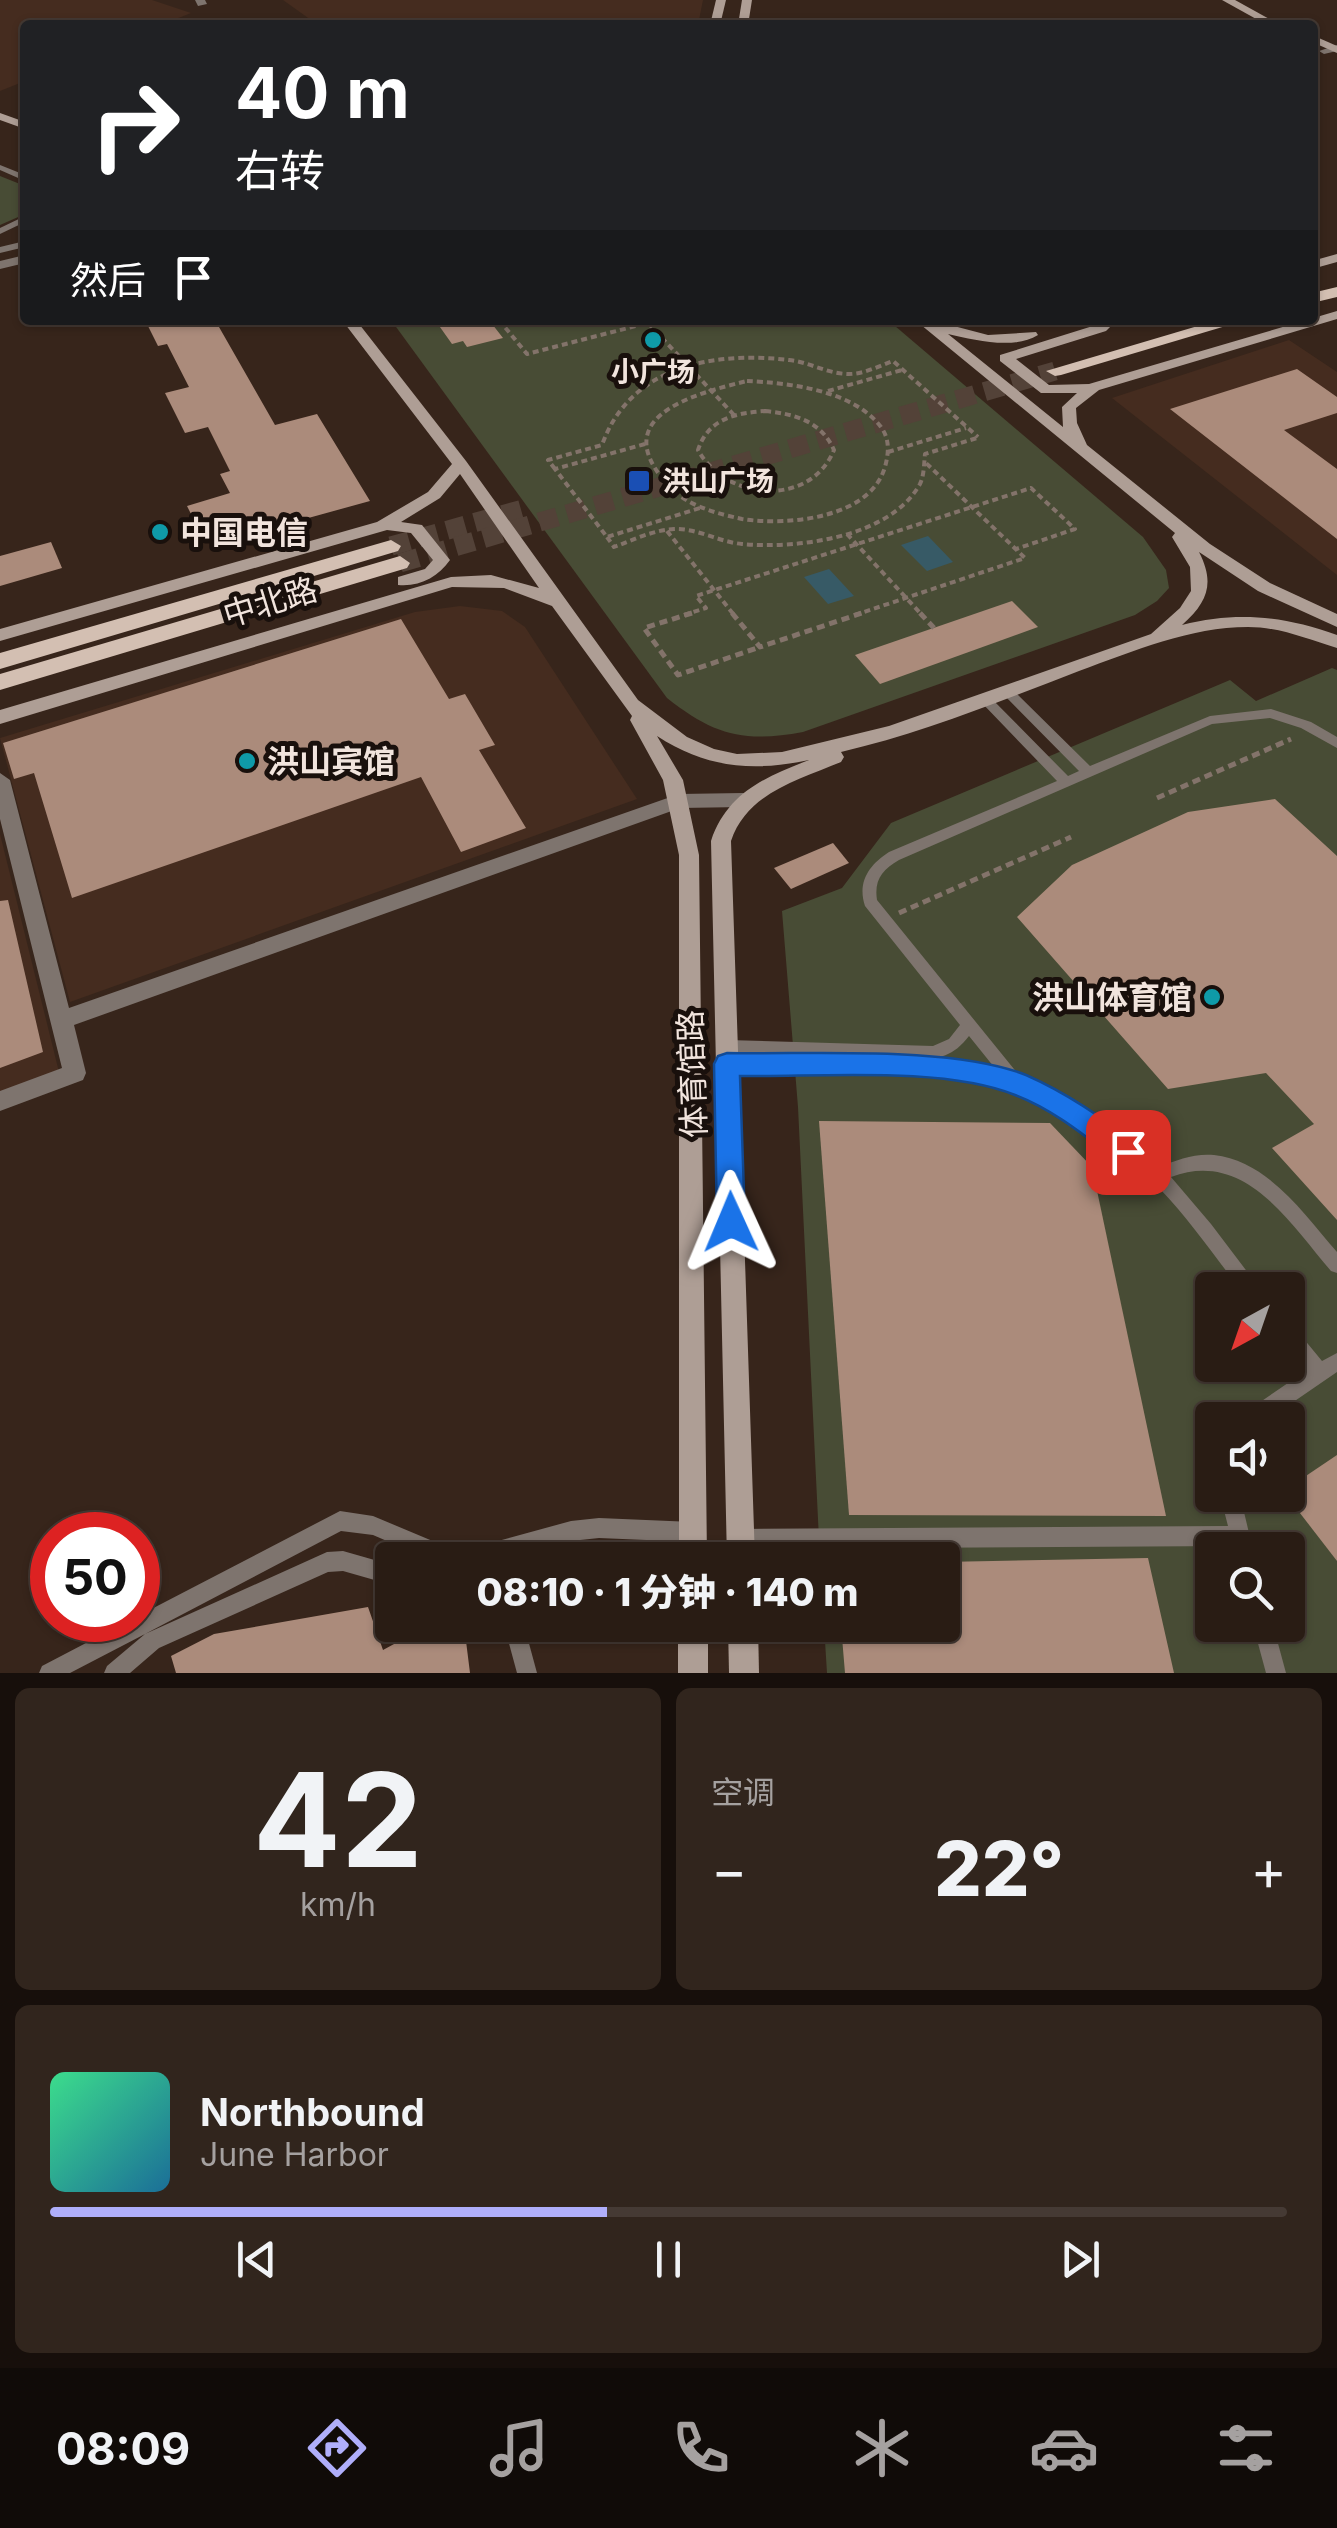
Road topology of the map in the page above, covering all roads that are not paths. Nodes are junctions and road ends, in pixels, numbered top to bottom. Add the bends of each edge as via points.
1 (1227, 0) edge
2 (1241, 0) edge
3 (1265, 20) edge
4 (1279, 20) edge
5 (356, 325) edge
6 (928, 325) edge
7 (933, 325) edge
8 (1079, 325) edge
9 (1103, 325) edge
10 (1168, 325) edge
11 (1219, 325) edge
12 (1306, 325) edge
13 (1037, 361) tunnel mouth
14 (1055, 372) tunnel mouth
15 (1094, 387) junction
16 (1086, 454) junction
17 (460, 464) junction
18 (1166, 518) junction
19 (391, 545) junction
20 (559, 604) junction
21 (342, 614) junction
22 (1331, 629) edge
23 (0, 635) edge
24 (1149, 640) junction
25 (0, 661) edge
26 (0, 682) edge
27 (1007, 691) junction
28 (985, 699) junction
29 (631, 705) junction
30 (0, 717) edge
31 (878, 738) junction
32 (1337, 743) edge
33 (1088, 772) junction
34 (0, 780) edge
35 (1065, 781) junction
36 (742, 800) junction
37 (678, 801) junction
38 (62, 1020) junction
39 (968, 1025) junction
40 (727, 1056) junction
41 (1016, 1083) junction
42 (0, 1101) edge
43 (1157, 1175) junction
44 (1337, 1265) edge
45 (1237, 1272) edge
46 (1305, 1347) edge
47 (1328, 1367) edge
48 (1277, 1402) edge
49 (413, 1542) edge
50 (535, 1542) edge
51 (655, 1542) edge
52 (693, 1542) edge
53 (741, 1542) edge
54 (1195, 1544) edge
55 (960, 1547) edge
56 (375, 1570) edge
57 (519, 1642) edge
58 (693, 1642) edge
59 (743, 1642) edge
60 (1268, 1642) edge
61 (48, 1673) edge
62 (114, 1673) edge
63 (527, 1673) edge
64 (693, 1673) edge
65 (744, 1673) edge
66 (1276, 1673) edge

1 - 3 main road
2 - 4 main road
5 - 17 main road
6 - 16 main road
7 - 8 main road via 999,340
9 - 15 main road via 1005,358 1046,390
10 - 13 main road
11 - 14 main road
12 - 15 main road
15 - 16 main road via 1067,415
16 - 18 main road
17 - 19 main road, 中北路
17 - 20 main road
18 - 22 main road
18 - 24 main road via 1200,568 1200,593 1192,610
19 - 21 main road via 416,529 442,564 368,592
19 - 23 main road, 中北路
19 - 25 main road, 中北路
19 - 26 main road, 中北路
20 - 21 main road, 中北路 via 512,582 480,579
20 - 29 main road
21 - 30 main road, 中北路
22 - 24 main road via 1253,621
24 - 27 main road
27 - 28 main road
27 - 33 lane
28 - 31 main road
28 - 35 lane
29 - 31 main road via 674,739 737,761 788,758
29 - 37 main road, 体育馆路
31 - 36 main road
32 - 33 lane via 1271,714 1236,714 1191,726
33 - 35 lane
34 - 38 street
35 - 39 lane via 883,862 872,874 868,893 883,921
36 - 37 street
36 - 40 main road, 体育馆路 via 721,840
37 - 38 street
37 - 52 main road, 体育馆路 via 689,855
38 - 42 street via 75,1073
39 - 40 lane via 954,1044 934,1053
39 - 41 lane
40 - 41 lane via 934,1068
40 - 53 main road, 体育馆路
41 - 43 lane via 1063,1105
43 - 44 lane via 1196,1159 1242,1170 1270,1189
43 - 45 lane
46 - 47 lane
47 - 48 lane
49 - 61 lane via 376,1523 340,1521
50 - 51 lane via 585,1529
54 - 55 lane
56 - 62 lane via 328,1562 152,1641
57 - 63 lane
58 - 64 main road
59 - 65 main road
60 - 66 lane

